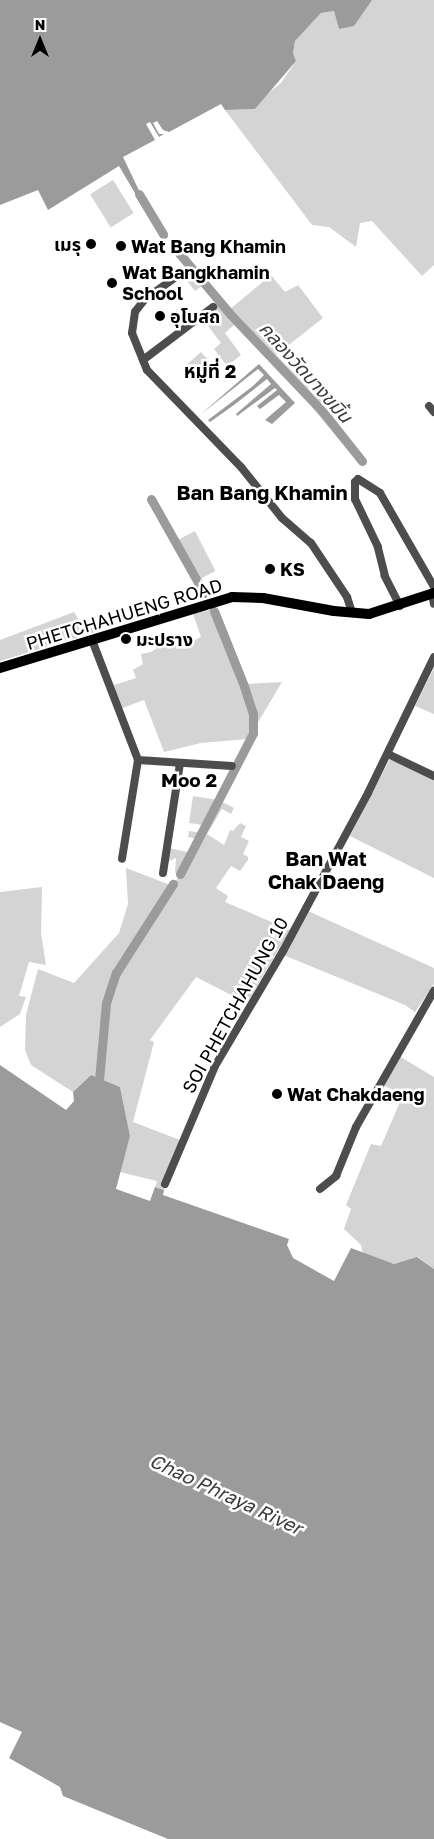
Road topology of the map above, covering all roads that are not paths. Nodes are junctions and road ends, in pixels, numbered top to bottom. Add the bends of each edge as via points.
1 (183, 272) dead end
2 (213, 307) dead end
3 (143, 360) junction
4 (434, 595) edge
5 (400, 606) junction
6 (352, 612) junction
7 (92, 640) junction
8 (434, 656) edge
9 (0, 668) edge
10 (388, 754) junction
11 (138, 760) junction
12 (180, 763) junction
13 (232, 766) dead end
14 (434, 776) edge
15 (122, 859) dead end
16 (163, 873) dead end
17 (434, 991) edge
18 (165, 1184) dead end
19 (320, 1189) dead end

1 - 3 street via 145,299 135,312 132,333
2 - 3 street
3 - 6 street via 159,385 236,462 282,518 311,543 347,597
4 - 5 main road, PHETCHAHUENG ROAD
4 - 5 street via 380,492 358,479 355,482 355,499 378,547 385,576
5 - 6 main road, PHETCHAHUENG ROAD via 369,614
6 - 7 main road, PHETCHAHUENG ROAD via 263,598 232,597
7 - 9 main road, PHETCHAHUENG ROAD
7 - 11 street
8 - 10 street, SOI PHETCHAHUNG 10
10 - 14 street
10 - 18 street, SOI PHETCHAHUNG 10 via 283,951 215,1066
11 - 12 street
11 - 15 street
12 - 13 street
12 - 16 street
17 - 19 street via 356,1127 336,1176 331,1184

